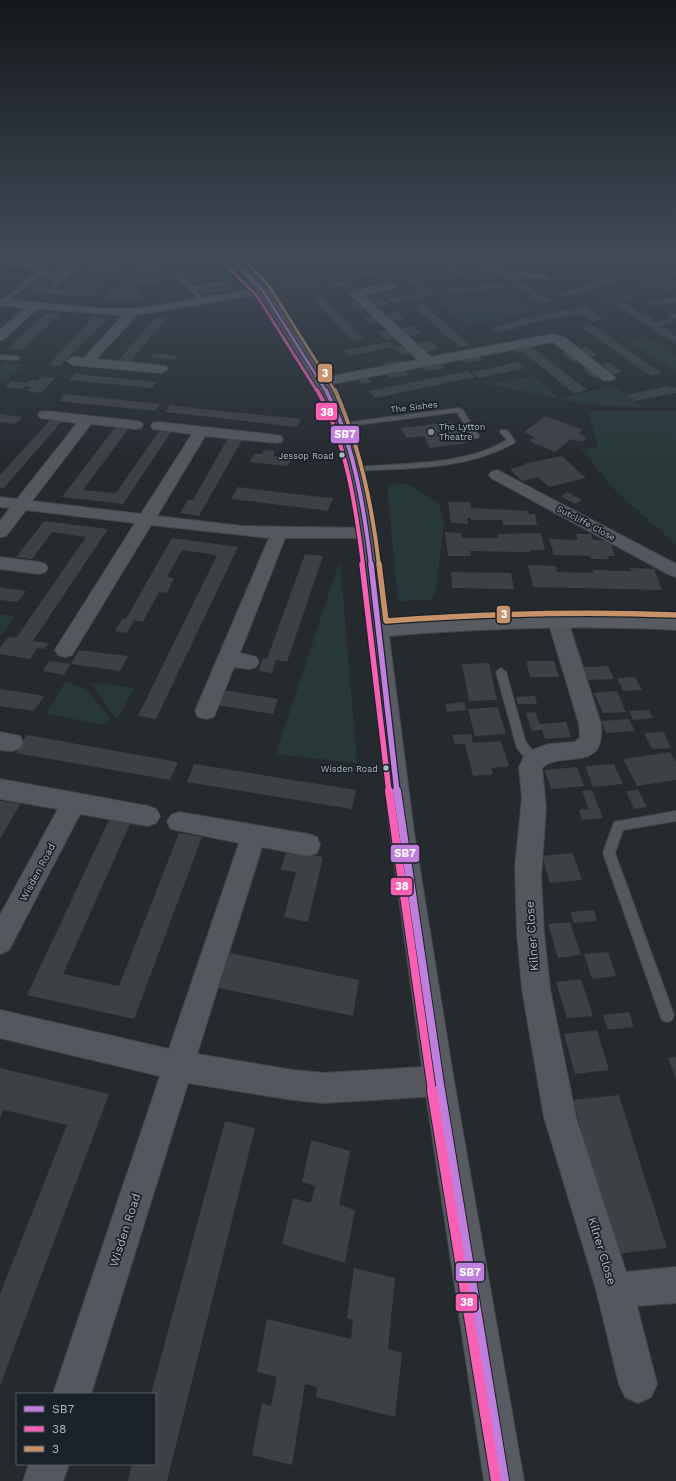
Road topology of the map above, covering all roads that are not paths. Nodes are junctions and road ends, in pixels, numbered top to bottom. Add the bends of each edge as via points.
1 (10, 327) edge
2 (119, 327) edge
3 (287, 327) edge
4 (391, 327) edge
5 (0, 336) edge
6 (0, 356) edge
7 (17, 358) dead end
8 (73, 361) dead end
9 (427, 361) junction
10 (87, 362) junction
11 (161, 369) dead end
12 (608, 377) dead end
13 (321, 382) junction
14 (45, 415) dead end
15 (88, 420) junction
16 (136, 425) dead end
17 (342, 425) junction
18 (158, 426) dead end
19 (201, 431) junction
20 (504, 432) dead end
21 (475, 436) dead end
22 (276, 439) dead end
23 (355, 469) junction
24 (497, 475) dead end
25 (0, 502) edge
26 (21, 504) junction
27 (145, 520) junction
28 (0, 532) edge
29 (279, 533) junction
30 (367, 533) junction
31 (0, 563) edge
32 (40, 568) dead end
33 (676, 571) edge
34 (558, 621) junction
35 (676, 623) edge
36 (380, 630) junction
37 (65, 650) dead end
38 (228, 659) junction
39 (249, 662) dead end
40 (501, 672) dead end
41 (206, 711) dead end
42 (534, 761) junction
43 (0, 789) edge
44 (73, 804) junction
45 (148, 816) dead end
46 (676, 816) edge
47 (179, 822) dead end
48 (253, 836) junction
49 (308, 845) dead end
50 (0, 941) edge
51 (667, 1015) dead end
52 (0, 1024) edge
53 (179, 1066) junction
54 (439, 1081) junction
55 (676, 1285) edge
56 (614, 1291) junction
57 (638, 1384) dead end
58 (72, 1393) edge
59 (49, 1465) edge
60 (43, 1481) edge
61 (504, 1481) edge

1 - 5 street
2 - 10 street
3 - 13 street
4 - 9 street
6 - 7 lane
8 - 10 street
9 - 12 street via 553,338 560,340
9 - 13 street
10 - 11 street
13 - 17 street
14 - 15 street
15 - 16 street
15 - 26 street
17 - 21 lane, The Sishes via 459,410
17 - 23 street
18 - 19 street
19 - 22 street
19 - 27 street
20 - 23 lane via 511,441 503,448 470,458
23 - 30 street
24 - 33 street, Sutcliffe Close
25 - 26 street
26 - 27 street
26 - 28 street
27 - 29 street
27 - 37 street
29 - 30 street
29 - 38 street
30 - 36 street
31 - 32 street
34 - 35 street
34 - 36 street via 447,624
34 - 42 street via 592,736 582,750 550,752
36 - 54 street via 402,832
38 - 39 street
38 - 41 street
40 - 42 lane via 520,740
42 - 56 street, Kilner Close via 530,772 534,807 528,850 528,877 536,988 560,1115
43 - 44 street
44 - 45 street
44 - 50 street, Wisden Road
46 - 51 lane via 618,826 609,853
47 - 48 street
48 - 49 street
48 - 53 street, Wisden Road
52 - 53 street
53 - 54 street via 255,1080 324,1088
53 - 58 street, Wisden Road
54 - 61 street
55 - 56 street, Kilner Close
56 - 57 street, Kilner Close
59 - 60 street

